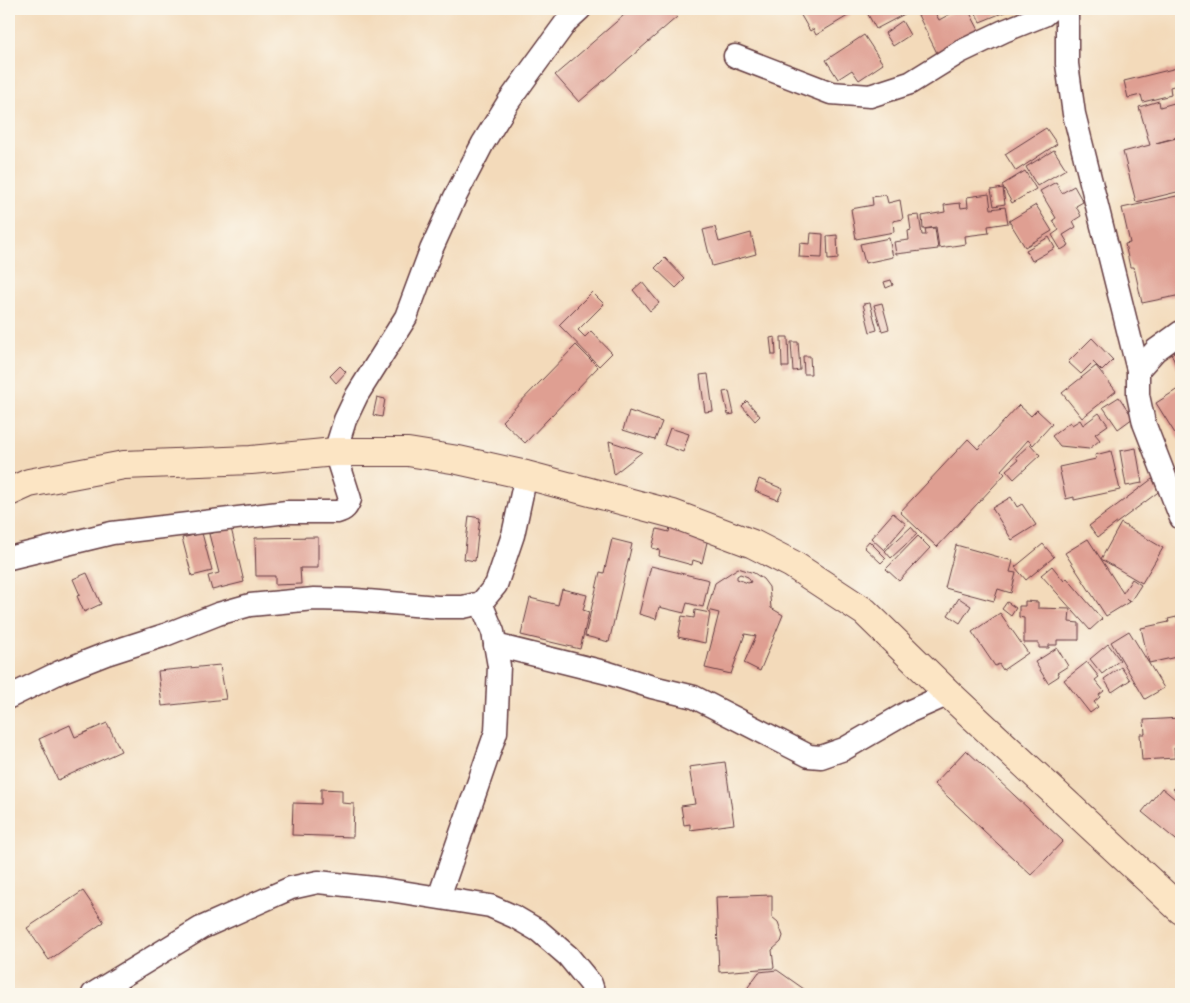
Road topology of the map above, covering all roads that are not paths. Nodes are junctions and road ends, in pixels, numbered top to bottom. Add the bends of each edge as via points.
1 (580, 9) edge
2 (1052, 9) edge
3 (1067, 9) edge
4 (735, 56) dead end
5 (1181, 332) edge
6 (1138, 370) junction
7 (335, 452) junction
8 (526, 475) junction
9 (9, 492) edge
10 (1181, 518) edge
11 (9, 558) edge
12 (481, 603) junction
13 (495, 645) junction
14 (949, 694) junction
15 (9, 697) edge
16 (439, 897) junction
17 (1181, 910) edge
18 (93, 994) edge
19 (594, 994) edge

1 - 7 street via 567,21 532,68 483,143 431,250 406,317 357,395
2 - 4 street via 960,52 910,82 870,96 831,93
3 - 6 street via 1067,64 1074,114
5 - 6 street via 1156,350
6 - 10 street via 1138,395 1144,423
7 - 8 main road via 408,452
7 - 9 main road via 250,460 124,465 29,483
7 - 11 street via 350,499 348,506 337,512 287,512 112,533
8 - 12 street via 513,535 496,585
8 - 14 main road via 672,514 752,544 792,564 865,612
12 - 13 street
12 - 15 street via 437,607 314,598 250,605 106,654
13 - 14 street via 694,697 809,756 821,757 844,749 908,712
13 - 16 street via 499,666 496,732
14 - 17 main road
16 - 18 street via 318,882 291,888 201,928
16 - 19 street via 490,906 539,931 568,956 591,984

